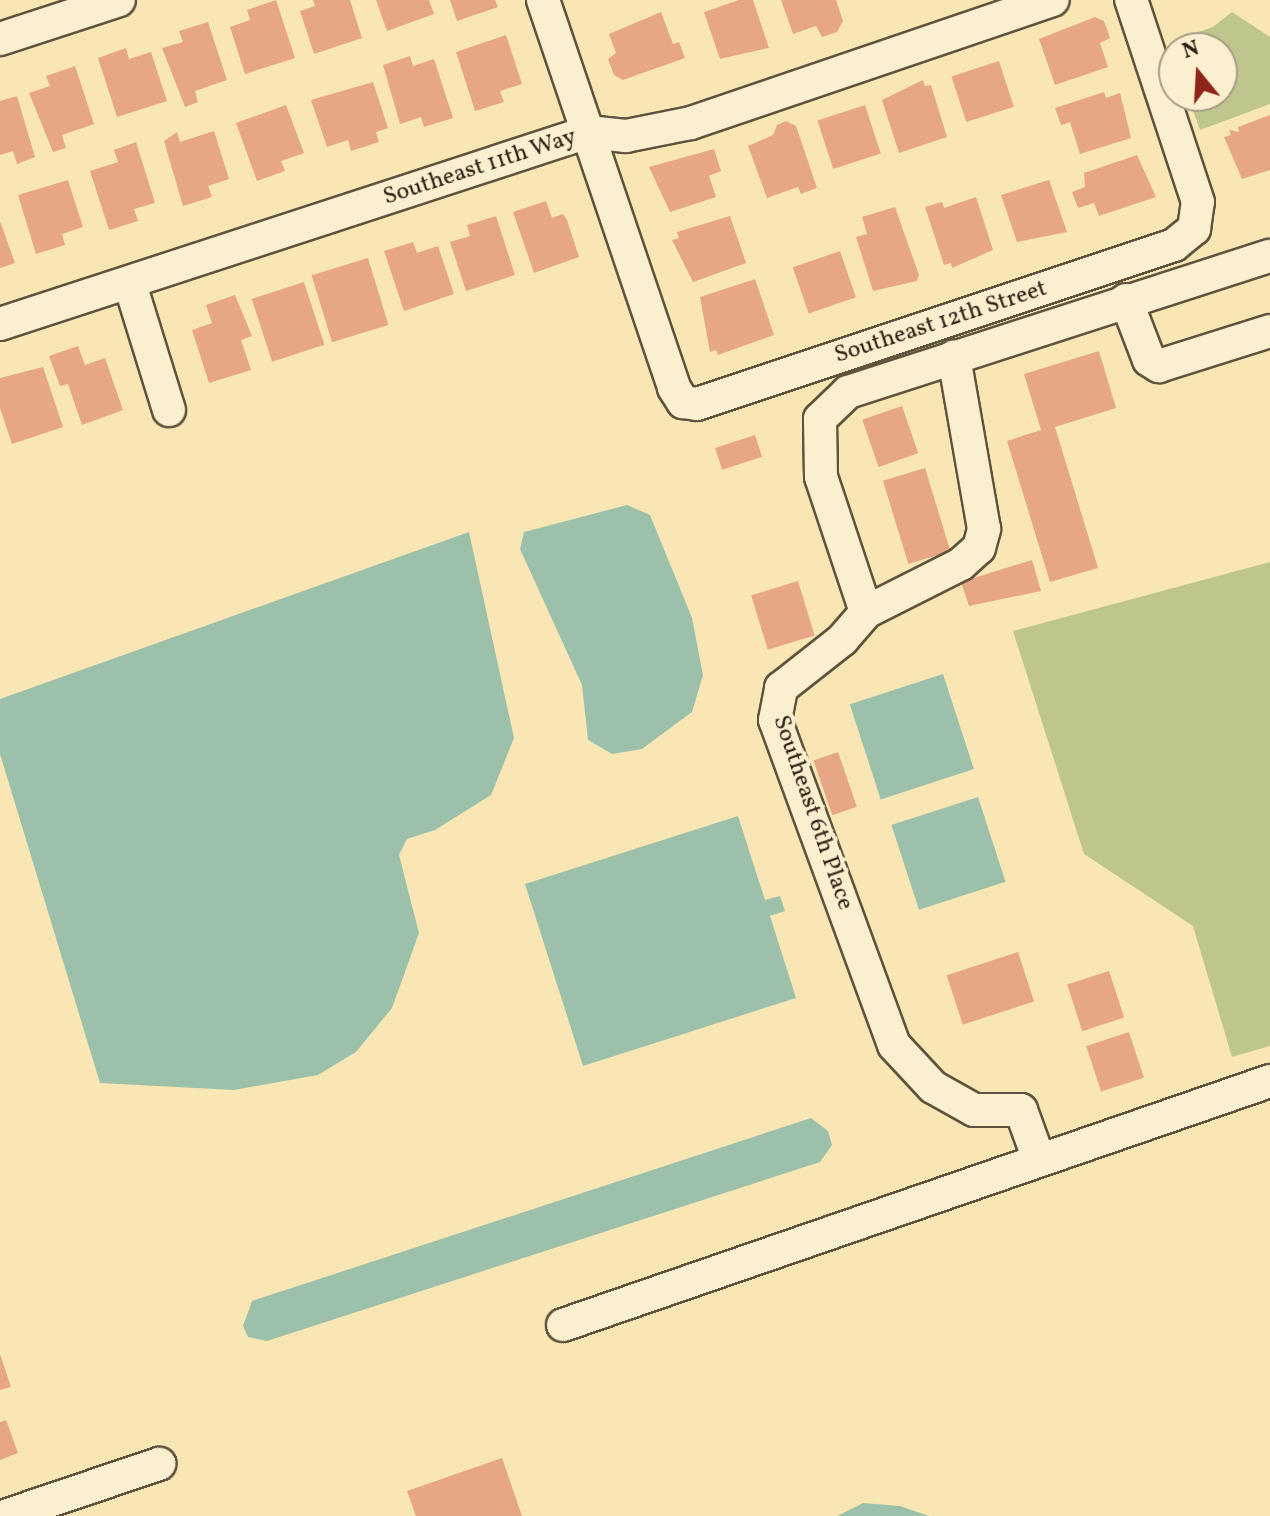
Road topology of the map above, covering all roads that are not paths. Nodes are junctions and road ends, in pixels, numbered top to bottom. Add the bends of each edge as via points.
1 (119, 0) edge
2 (543, 0) edge
3 (1053, 0) edge
4 (1131, 0) edge
5 (0, 39) edge
6 (588, 132) junction
7 (1270, 256) edge
8 (130, 284) junction
9 (1126, 300) junction
10 (0, 324) edge
11 (1270, 331) edge
12 (954, 357) junction
13 (169, 410) dead end
14 (866, 612) junction
15 (1270, 1081) edge
16 (1039, 1160) junction
17 (563, 1325) dead end
18 (159, 1464) dead end
19 (21, 1513) edge

1 - 5 street
2 - 6 street
3 - 6 street, Southeast 11th Way via 691,123 626,136
4 - 6 street, Southeast 12th Street via 1198,202 1194,229 1174,245 697,404 683,402
6 - 8 street, Southeast 11th Way
7 - 9 street
8 - 10 street, Southeast 11th Way
8 - 13 street
9 - 11 street via 1149,360 1159,366
9 - 12 street
12 - 14 street via 984,529 979,548 961,564
12 - 14 street via 848,392 820,419 821,477
14 - 16 street, Southeast 6th Place via 842,640 781,688 775,720 894,1045 933,1087 974,1110 1021,1110
15 - 16 street
16 - 17 street via 941,1192 884,1219
18 - 19 street

